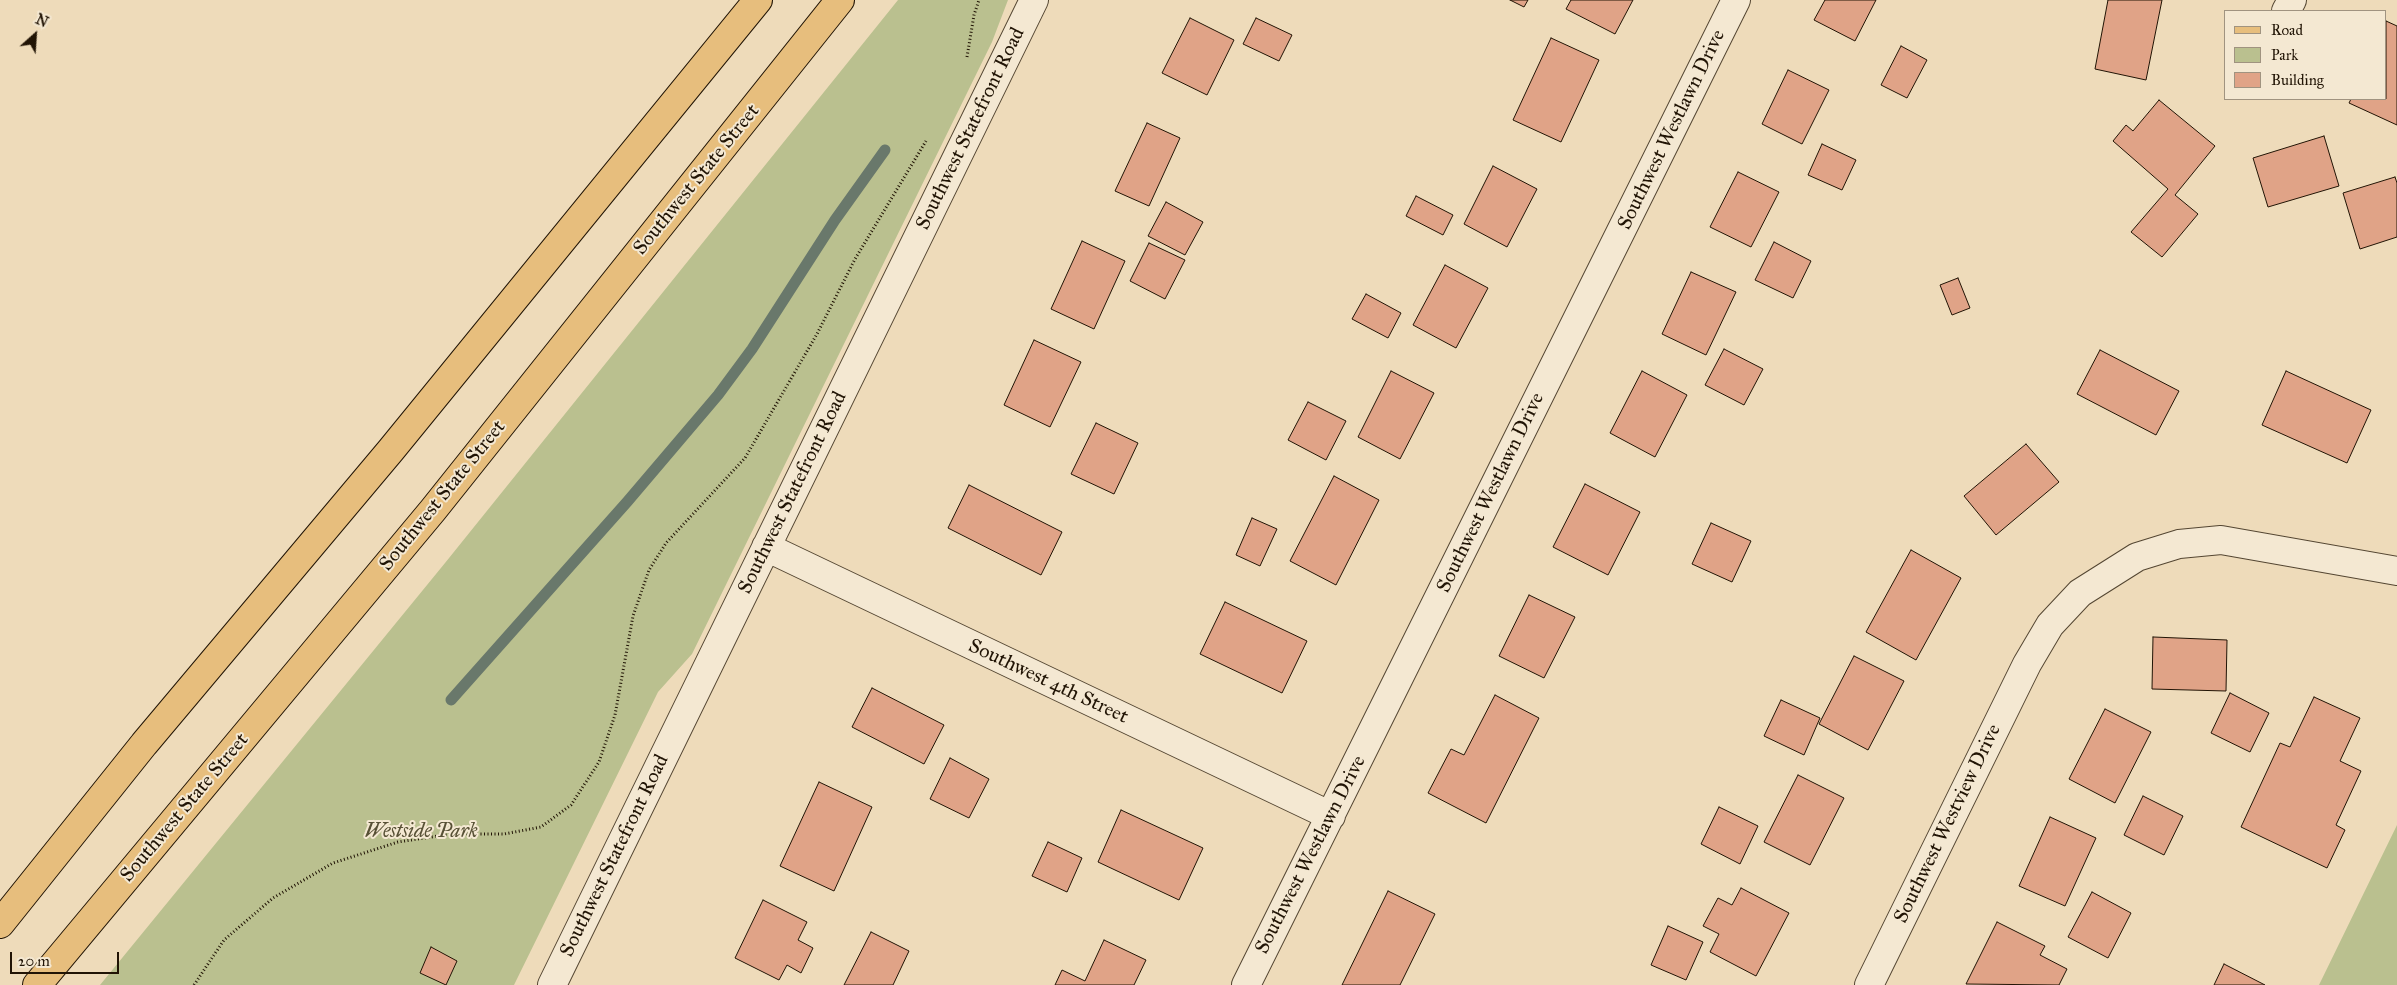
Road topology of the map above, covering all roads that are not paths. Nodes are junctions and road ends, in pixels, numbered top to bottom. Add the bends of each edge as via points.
1 (758, 0) edge
2 (840, 0) edge
3 (1034, 0) edge
4 (1736, 0) edge
5 (766, 547) junction
6 (2397, 571) edge
7 (1331, 816) junction
8 (0, 924) edge
9 (37, 985) edge
10 (552, 985) edge
11 (1246, 985) edge
12 (1869, 985) edge

1 - 8 main road via 391,450 144,744
2 - 9 main road, Southwest State Street via 433,510
3 - 5 street, Southwest Statefront Road
4 - 7 street, Southwest Westlawn Drive
5 - 7 street, Southwest 4th Street
5 - 10 street, Southwest Statefront Road
6 - 12 street, Southwest Westview Drive via 2221,540 2179,544 2137,557 2080,593 2050,626 2027,664
7 - 11 street, Southwest Westlawn Drive

